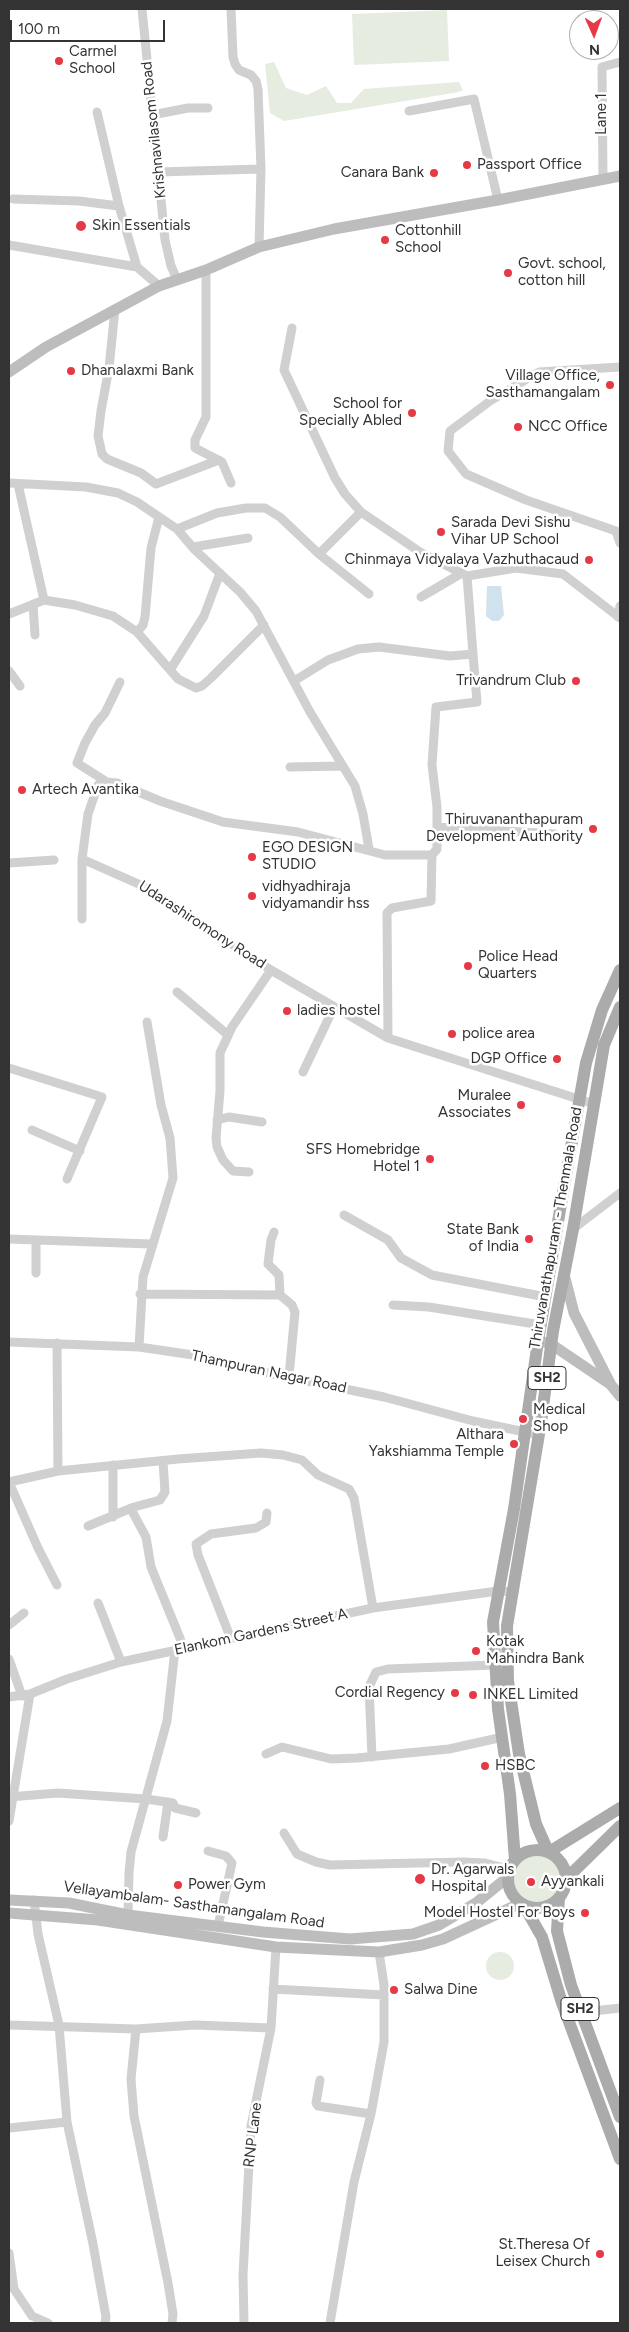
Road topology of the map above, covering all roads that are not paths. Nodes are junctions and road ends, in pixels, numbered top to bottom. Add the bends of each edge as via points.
1 (142, 9) edge
2 (231, 9) edge
3 (620, 62) edge
4 (208, 108) dead end
5 (409, 111) dead end
6 (97, 112) dead end
7 (152, 115) junction
8 (261, 169) junction
9 (158, 172) junction
10 (620, 176) edge
11 (603, 179) junction
12 (13, 199) dead end
13 (498, 200) junction
14 (118, 206) junction
15 (9, 245) edge
16 (259, 247) junction
17 (137, 266) junction
18 (206, 270) junction
19 (176, 279) junction
20 (159, 286) junction
21 (115, 309) junction
22 (292, 328) dead end
23 (620, 367) edge
24 (9, 372) edge
25 (219, 460) junction
26 (13, 484) edge
27 (231, 484) dead end
28 (361, 512) junction
29 (159, 517) junction
30 (177, 529) junction
31 (248, 538) dead end
32 (620, 543) edge
33 (192, 547) junction
34 (319, 554) junction
35 (220, 573) junction
36 (464, 574) junction
37 (369, 594) dead end
38 (421, 597) dead end
39 (44, 600) junction
40 (33, 604) junction
41 (620, 606) edge
42 (9, 614) edge
43 (619, 617) edge
44 (264, 625) junction
45 (137, 632) junction
46 (35, 635) dead end
47 (473, 654) junction
48 (170, 670) junction
49 (9, 671) edge
50 (294, 681) junction
51 (120, 682) dead end
52 (20, 686) dead end
53 (343, 766) junction
54 (290, 767) dead end
55 (107, 782) junction
56 (437, 828) junction
57 (555, 834) dead end
58 (369, 849) junction
59 (432, 854) junction
60 (82, 859) junction
61 (54, 860) dead end
62 (9, 863) edge
63 (82, 919) dead end
64 (271, 970) junction
65 (620, 970) edge
66 (176, 992) dead end
67 (604, 1006) junction
68 (334, 1007) junction
69 (620, 1010) edge
70 (147, 1022) dead end
71 (228, 1035) junction
72 (388, 1038) junction
73 (9, 1068) edge
74 (303, 1072) dead end
75 (580, 1100) junction
76 (594, 1104) junction
77 (218, 1120) junction
78 (262, 1122) dead end
79 (32, 1130) dead end
80 (80, 1151) junction
81 (249, 1172) dead end
82 (67, 1179) dead end
83 (620, 1193) edge
84 (344, 1215) dead end
85 (573, 1229) junction
86 (274, 1232) dead end
87 (9, 1239) edge
88 (36, 1241) junction
89 (151, 1244) junction
90 (36, 1273) dead end
91 (563, 1273) junction
92 (140, 1294) junction
93 (280, 1295) junction
94 (546, 1297) junction
95 (393, 1305) dead end
96 (541, 1325) junction
97 (538, 1340) junction
98 (9, 1342) edge
99 (57, 1343) junction
100 (551, 1344) junction
101 (139, 1347) junction
102 (289, 1376) junction
103 (616, 1386) edge
104 (620, 1396) edge
105 (525, 1432) junction
106 (539, 1435) junction
107 (163, 1461) junction
108 (113, 1465) junction
109 (58, 1471) junction
110 (9, 1482) edge
111 (131, 1508) junction
112 (267, 1512) dead end
113 (113, 1516) junction
114 (88, 1526) dead end
115 (57, 1584) dead end
116 (498, 1591) junction
117 (514, 1592) junction
118 (98, 1604) dead end
119 (373, 1608) junction
120 (24, 1613) dead end
121 (9, 1625) edge
122 (231, 1638) junction
123 (179, 1649) junction
124 (9, 1659) edge
125 (121, 1662) junction
126 (495, 1666) junction
127 (26, 1694) junction
128 (9, 1697) edge
129 (503, 1737) junction
130 (266, 1754) dead end
131 (372, 1757) junction
132 (10, 1797) edge
133 (146, 1798) junction
134 (168, 1802) junction
135 (619, 1809) edge
136 (196, 1813) dead end
137 (9, 1821) edge
138 (620, 1826) edge
139 (284, 1833) dead end
140 (163, 1837) dead end
141 (208, 1851) dead end
142 (548, 1851) junction
143 (511, 1869) junction
144 (567, 1878) junction
145 (560, 1898) junction
146 (9, 1900) edge
147 (34, 1900) junction
148 (522, 1903) junction
149 (9, 1913) edge
150 (35, 1915) junction
151 (128, 1915) junction
152 (218, 1926) junction
153 (276, 1948) junction
154 (379, 1952) junction
155 (273, 1989) junction
156 (384, 1995) junction
157 (620, 2008) edge
158 (582, 2015) junction
159 (9, 2025) edge
160 (59, 2025) junction
161 (136, 2028) junction
162 (271, 2028) junction
163 (320, 2080) dead end
164 (371, 2114) junction
165 (620, 2117) edge
166 (67, 2122) junction
167 (9, 2128) edge
168 (620, 2160) edge
169 (9, 2253) edge
170 (11, 2290) edge
171 (48, 2323) edge
172 (105, 2323) edge
173 (172, 2323) edge
174 (244, 2323) edge
175 (330, 2323) edge

1 - 7 street, Krishnavilasom Road
2 - 8 street via 235,64 239,70 251,75 258,89
3 - 11 street, Lane 1 via 602,67
4 - 7 street
5 - 13 street via 474,99
6 - 14 street
7 - 9 street, Krishnavilasom Road
8 - 9 street
8 - 16 street
9 - 19 street, Krishnavilasom Road via 167,253
10 - 11 main road
11 - 13 main road
12 - 14 street
13 - 16 main road via 334,229
14 - 17 street
15 - 17 street
16 - 18 main road
17 - 20 street
18 - 19 main road
18 - 25 street via 206,417 195,440 195,448
19 - 20 main road
20 - 21 main road
21 - 24 main road
21 - 25 street via 109,368 100,411 98,436 102,454 156,484
22 - 28 street via 284,370 335,478
23 - 32 street via 539,372 490,401 450,432 448,451 466,474 526,500 616,531
25 - 27 street
26 - 29 street via 118,492
26 - 39 street
28 - 34 street
28 - 36 street via 420,552
29 - 30 street
29 - 45 street via 151,548 145,618
30 - 33 street
30 - 34 street via 217,512 265,508 280,517
31 - 33 street
33 - 35 street
34 - 37 street
35 - 44 street via 240,592
35 - 48 street via 204,616
36 - 38 street
36 - 43 street via 516,568 563,574
36 - 47 street
39 - 40 street
39 - 45 street via 113,616
40 - 42 street
40 - 46 street
41 - 43 street
44 - 48 street via 202,686 189,686
44 - 50 street
45 - 48 street
47 - 50 street via 450,656 379,647 358,649 328,660
47 - 56 street via 478,702 436,707 432,765
49 - 52 street
50 - 53 street
51 - 55 street via 77,763
53 - 54 street
53 - 58 street via 355,786
55 - 58 street via 223,822 298,832
55 - 60 street via 98,785 88,814
56 - 57 street
56 - 59 street via 437,849
58 - 59 street via 385,855
59 - 72 street via 431,901 392,908 387,913
60 - 63 street
60 - 64 street, Udarashiromony Road via 143,886
61 - 62 street
64 - 68 street, Udarashiromony Road
64 - 71 street
65 - 67 main road
66 - 71 street
67 - 69 street
67 - 75 main road via 586,1063
68 - 72 street, Udarashiromony Road
68 - 74 street
69 - 76 main road, Thiruvanathapuram - Thenmala Road / SH2 via 604,1045
70 - 89 street via 170,1138 173,1178
71 - 77 street via 220,1053
72 - 75 street, Udarashiromony Road
73 - 80 street via 102,1097
75 - 76 street, Udarashiromony Road
75 - 94 main road
76 - 85 main road, Thiruvanathapuram - Thenmala Road / SH2
77 - 78 street via 229,1117
77 - 81 street via 216,1138 223,1160 232,1171
79 - 80 street
80 - 82 street
83 - 85 street
84 - 94 street via 388,1240 401,1258 432,1275
85 - 91 main road, Thiruvanathapuram - Thenmala Road / SH2
86 - 93 street via 268,1264 279,1276
87 - 88 street
88 - 89 street
88 - 90 street
89 - 92 street
91 - 100 main road, Thiruvanathapuram - Thenmala Road / SH2
91 - 103 main road via 574,1313
92 - 93 street
92 - 101 street
93 - 102 street via 295,1312
94 - 96 main road
95 - 96 street via 429,1307
96 - 97 main road
97 - 100 main road
97 - 105 main road
98 - 99 street, Thampuran Nagar Road
99 - 101 street, Thampuran Nagar Road
99 - 109 street
100 - 103 main road
100 - 106 main road, Thiruvanathapuram - Thenmala Road / SH2
101 - 102 street, Thampuran Nagar Road
102 - 105 street, Thampuran Nagar Road
103 - 104 main road
105 - 106 street, Thampuran Nagar Road
105 - 116 main road
106 - 117 main road, Thiruvanathapuram - Thenmala Road / SH2
107 - 108 street
107 - 111 street via 165,1492 160,1500
107 - 119 street via 262,1453 283,1455 302,1460 318,1475 350,1489 362,1532
108 - 109 street
108 - 113 street
109 - 110 street
110 - 115 street
111 - 113 street
111 - 123 street via 146,1537 151,1567
112 - 122 street via 266,1522 256,1528 212,1534 196,1544
113 - 114 street
116 - 117 street, Elankom Gardens Street A
116 - 119 street, Elankom Gardens Street A
116 - 126 main road via 493,1622
117 - 142 main road, Thiruvanathapuram - Thenmala Road / SH2 via 507,1626 508,1681 519,1754 536,1824
118 - 125 street
119 - 122 street, Elankom Gardens Street A
120 - 121 street
122 - 123 street, Elankom Gardens Street A
123 - 125 street, Elankom Gardens Street A
123 - 133 street via 167,1721
124 - 127 street
125 - 127 street, Elankom Gardens Street A
126 - 129 main road
126 - 131 street via 376,1672 368,1687
127 - 128 street, Elankom Gardens Street A
127 - 132 street
129 - 131 street via 449,1749
129 - 143 main road via 510,1794
130 - 131 street via 282,1747 331,1758
132 - 133 street via 58,1793
132 - 137 street
133 - 134 street
133 - 151 street via 131,1852
134 - 136 street via 175,1808
134 - 140 street
135 - 142 main road
138 - 144 main road
139 - 143 street via 297,1854 330,1865 485,1863
141 - 152 street via 226,1856 232,1863
142 - 143 main road via 530,1850
142 - 144 main road via 562,1862
143 - 148 main road via 511,1892
143 - 152 main road, Vellayambalam- Sasthamangalam Road via 476,1903 439,1925 414,1934 350,1939
144 - 145 main road
145 - 148 main road via 542,1908
145 - 158 main road, SH2 via 557,1931 570,1985
146 - 147 main road, Vellayambalam- Sasthamangalam Road
147 - 150 street
147 - 151 main road, Vellayambalam- Sasthamangalam Road via 69,1903
148 - 154 main road, Vellayambalam- Sasthamangalam Road via 443,1938
148 - 168 main road via 542,1937 562,2003
149 - 150 main road, Vellayambalam- Sasthamangalam Road
150 - 153 main road, Vellayambalam- Sasthamangalam Road via 98,1920
150 - 160 street
151 - 152 main road, Vellayambalam- Sasthamangalam Road
153 - 154 main road, Vellayambalam- Sasthamangalam Road
153 - 155 street, RNP Lane
154 - 156 street
155 - 156 street
155 - 162 street, RNP Lane
156 - 164 street via 384,2042
157 - 158 street
158 - 165 main road, SH2
159 - 160 street
160 - 161 street
160 - 166 street
161 - 162 street via 194,2025
161 - 173 street via 131,2079 134,2116 168,2282
162 - 174 street, RNP Lane via 251,2126 243,2275
163 - 164 street via 318,2106
164 - 175 street via 354,2182
166 - 167 street
166 - 172 street via 93,2244
169 - 170 street
170 - 171 street via 32,2316

